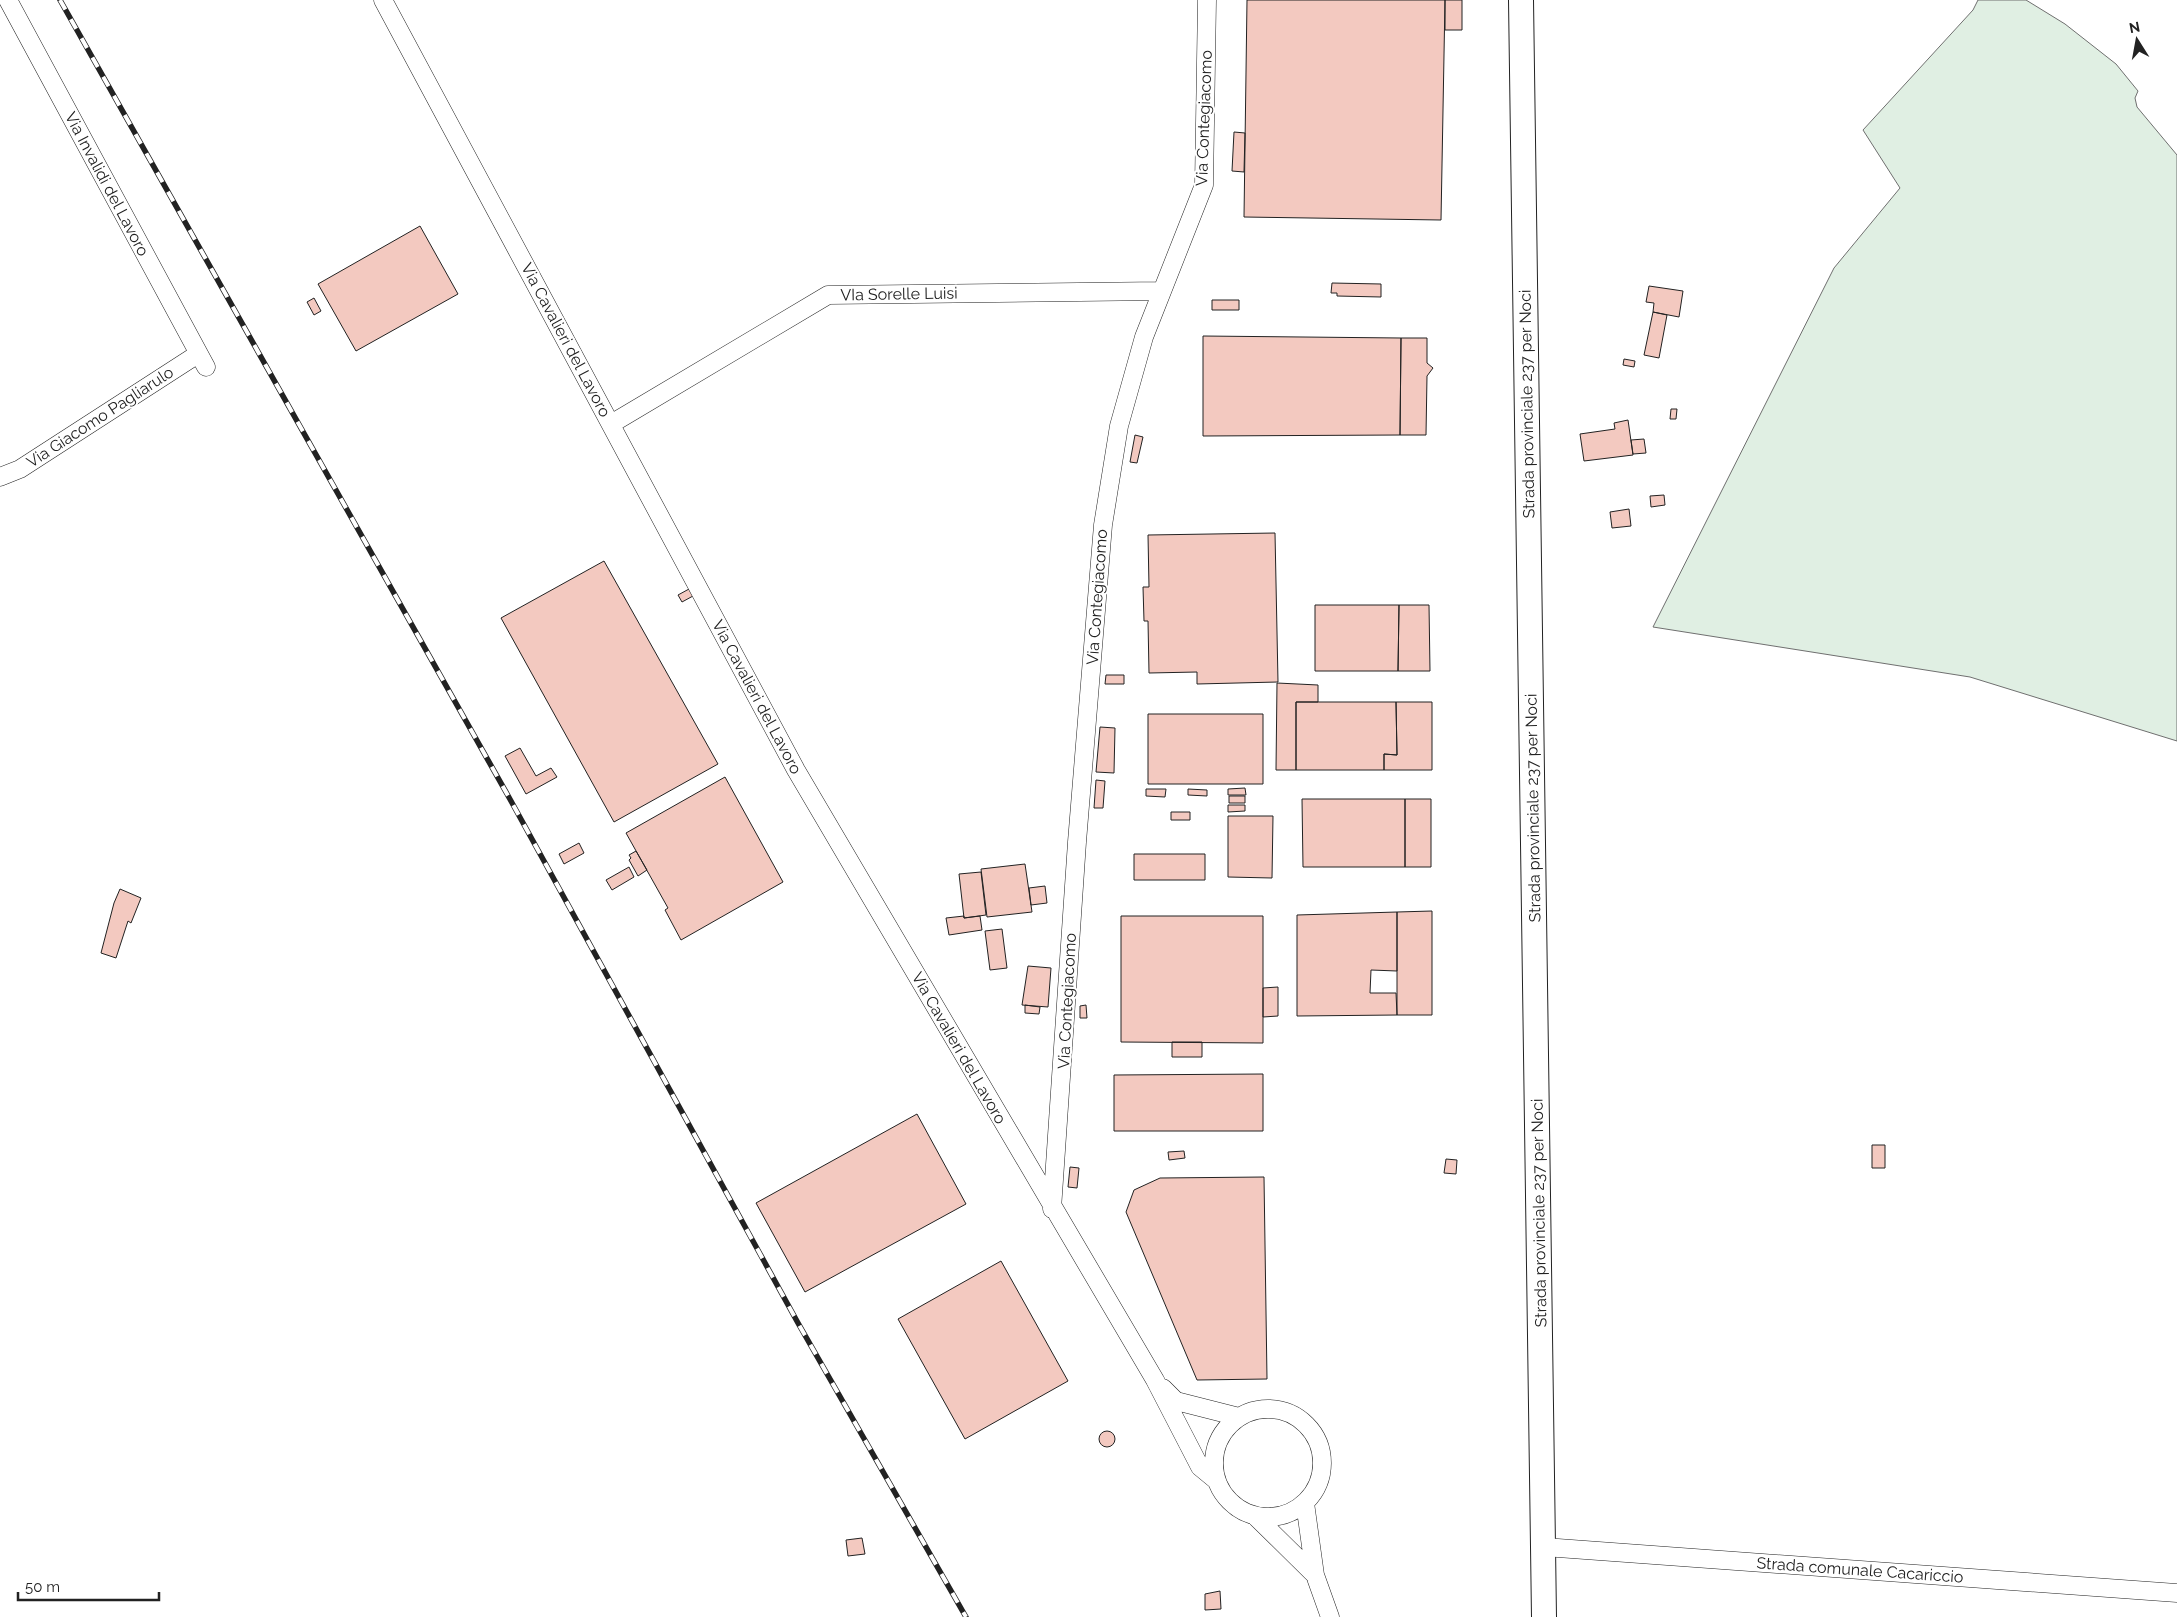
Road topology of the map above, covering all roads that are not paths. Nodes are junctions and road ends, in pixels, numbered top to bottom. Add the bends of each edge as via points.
1 (8, 0) edge
2 (383, 0) edge
3 (1207, 0) edge
4 (1521, 0) edge
5 (1162, 291) junction
6 (202, 361) joint
7 (611, 424) junction
8 (0, 476) edge
9 (1052, 1209) junction
10 (1155, 1380) junction
11 (1239, 1417) junction
12 (1217, 1481) junction
13 (1305, 1503) junction
14 (1256, 1516) junction
15 (1544, 1546) junction
16 (1315, 1575) junction
17 (2177, 1593) edge
18 (1544, 1615) edge
19 (1330, 1617) edge

1 - 6 street, Via Invalidi del Lavoro
2 - 7 street, Via Cavalieri del Lavoro
3 - 5 street, Via Contegiacomo via 1204,185
4 - 15 main road, Strada provinciale 237 per Noci
5 - 7 street, VIa Sorelle Luisi via 828,295
5 - 9 street, Via Contegiacomo via 1144,337 1119,426 1103,525
6 - 8 street, Via Giacomo Pagliarulo via 20,469
7 - 9 street, Via Cavalieri del Lavoro via 796,770
9 - 10 street, Via Cavalieri del Lavoro
10 - 11 street, Via Cavalieri del Lavoro via 1176,1401
10 - 12 street, Via Cavalieri del Lavoro via 1200,1467
11 - 12 street, Via Cavalieri del Lavoro via 1226,1429 1217,1445 1214,1463
11 - 13 street, Via Cavalieri del Lavoro via 1256,1410 1274,1409 1291,1414 1306,1424 1322,1454 1322,1472 1316,1489
12 - 14 street, Via Cavalieri del Lavoro via 1225,1497 1239,1509
13 - 14 street, Via Cavalieri del Lavoro via 1290,1513
13 - 16 street
14 - 16 street
15 - 17 street, Strada comunale Cacariccio
15 - 18 main road, Strada provinciale 237 per Noci
16 - 19 street

